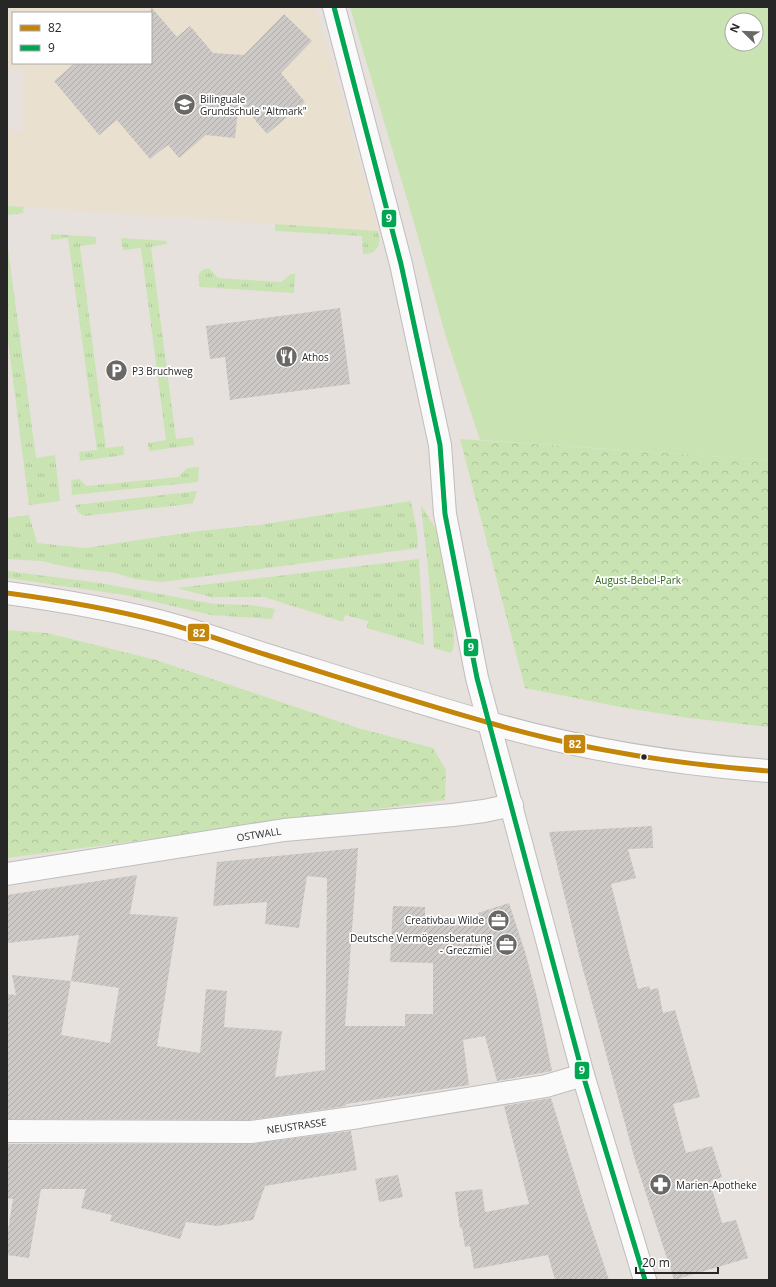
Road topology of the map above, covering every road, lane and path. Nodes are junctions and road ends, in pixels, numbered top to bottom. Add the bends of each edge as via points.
1 (334, 7) edge
2 (7, 593) edge
3 (490, 723) junction
4 (769, 771) edge
5 (512, 805) junction
6 (7, 874) edge
7 (583, 1075) junction
8 (7, 1131) edge
9 (645, 1280) edge

1 - 3 street via 401,264 440,445 445,514 471,647
2 - 3 street via 66,601 164,622
3 - 4 street via 544,737 692,764
3 - 5 street
5 - 6 street, OSTWALL via 453,815 284,830
5 - 7 street
7 - 8 street, NEUSTRASSE via 546,1086 251,1132
7 - 9 street

